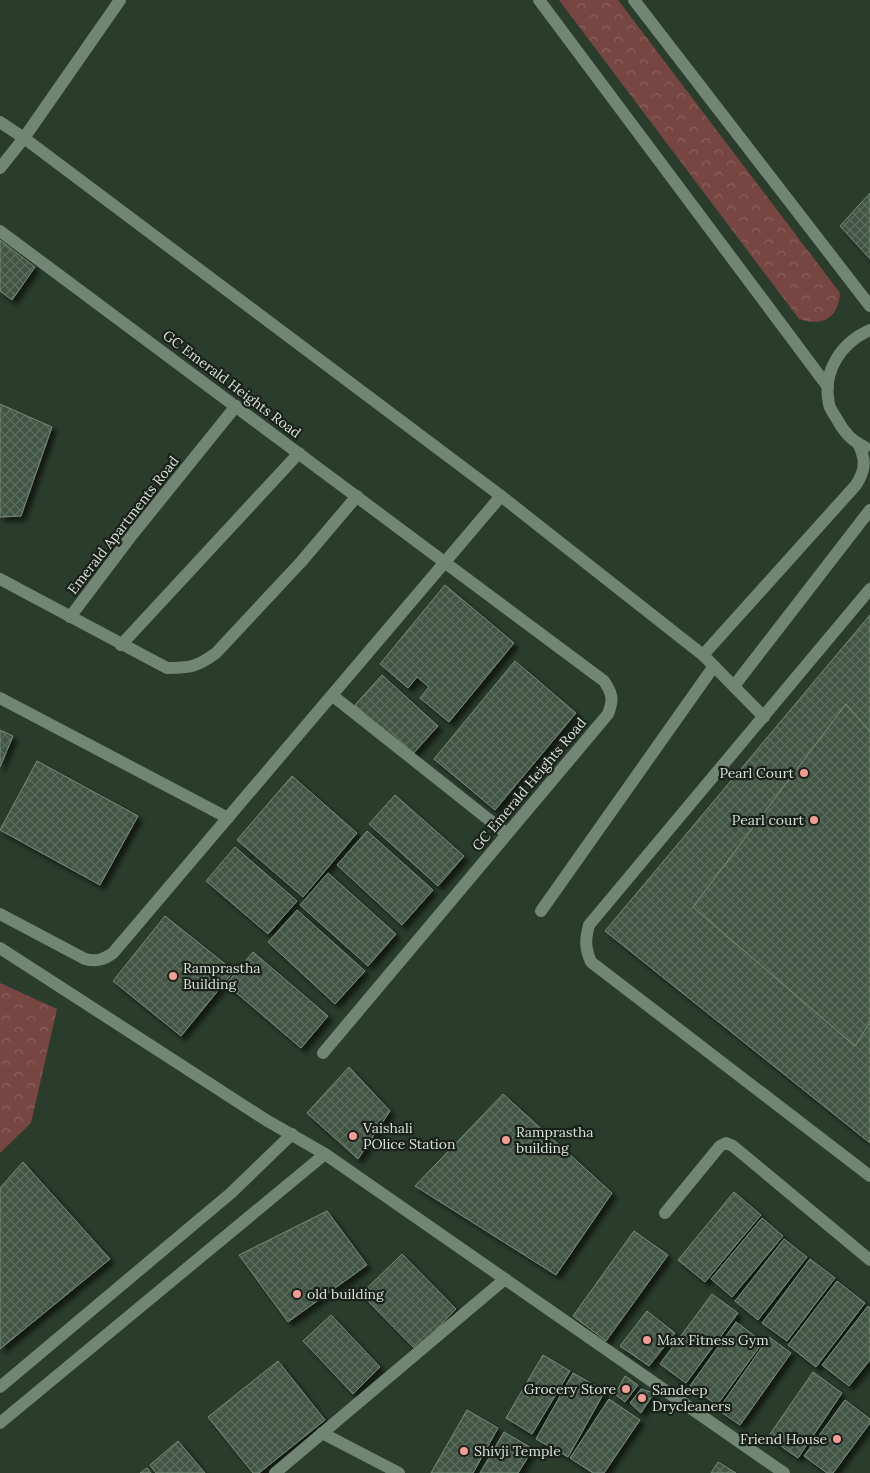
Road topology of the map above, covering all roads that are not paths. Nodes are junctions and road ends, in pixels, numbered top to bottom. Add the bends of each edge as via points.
1 (120, 0) edge
2 (539, 0) edge
3 (634, 0) edge
4 (0, 122) edge
5 (24, 138) junction
6 (0, 168) edge
7 (0, 231) edge
8 (870, 306) edge
9 (870, 330) edge
10 (828, 387) junction
11 (236, 406) junction
12 (858, 443) junction
13 (870, 449) edge
14 (299, 453) junction
15 (356, 496) junction
16 (501, 496) junction
17 (870, 510) edge
18 (445, 563) junction
19 (0, 579) edge
20 (870, 589) edge
21 (70, 617) junction
22 (121, 645) junction
23 (703, 655) junction
24 (714, 666) junction
25 (734, 686) junction
26 (333, 696) junction
27 (0, 698) edge
28 (764, 717) junction
29 (228, 818) junction
30 (507, 834) junction
31 (541, 911) dead end
32 (0, 914) edge
33 (0, 948) edge
34 (323, 1053) dead end
35 (292, 1134) junction
36 (325, 1154) junction
37 (870, 1176) edge
38 (665, 1213) dead end
39 (870, 1260) edge
40 (505, 1279) junction
41 (0, 1387) edge
42 (0, 1422) edge
43 (322, 1434) junction
44 (274, 1473) edge
45 (400, 1473) edge
46 (784, 1473) edge

1 - 5 street
2 - 10 street
3 - 8 street
4 - 5 street
5 - 6 street
5 - 16 street
7 - 11 street, GC Emerald Heights Road
9 - 10 street via 848,342 838,354
10 - 12 street via 829,405 843,431
11 - 14 street, GC Emerald Heights Road
11 - 21 street, Emerald Apartments Road
12 - 13 street
12 - 23 street via 864,461 863,473 856,485
14 - 15 street, GC Emerald Heights Road
14 - 22 street
15 - 18 street, GC Emerald Heights Road
15 - 22 street via 301,562 203,663 187,668 167,668
16 - 18 street
16 - 23 street
17 - 25 street
18 - 26 street
18 - 30 street, GC Emerald Heights Road via 604,681 612,693 613,703 608,714
19 - 21 street
20 - 28 street
21 - 22 street
23 - 24 street
24 - 25 street
24 - 31 street
25 - 28 street
26 - 29 street
26 - 30 street
27 - 29 street
28 - 37 street via 589,925 586,950 591,962
29 - 32 street via 104,959 85,959
30 - 34 street, GC Emerald Heights Road
33 - 35 street
35 - 36 street
35 - 41 street via 231,1193
36 - 40 street
36 - 42 street
38 - 39 street via 720,1146 726,1143
40 - 43 street
40 - 46 street
43 - 44 street
43 - 45 street

